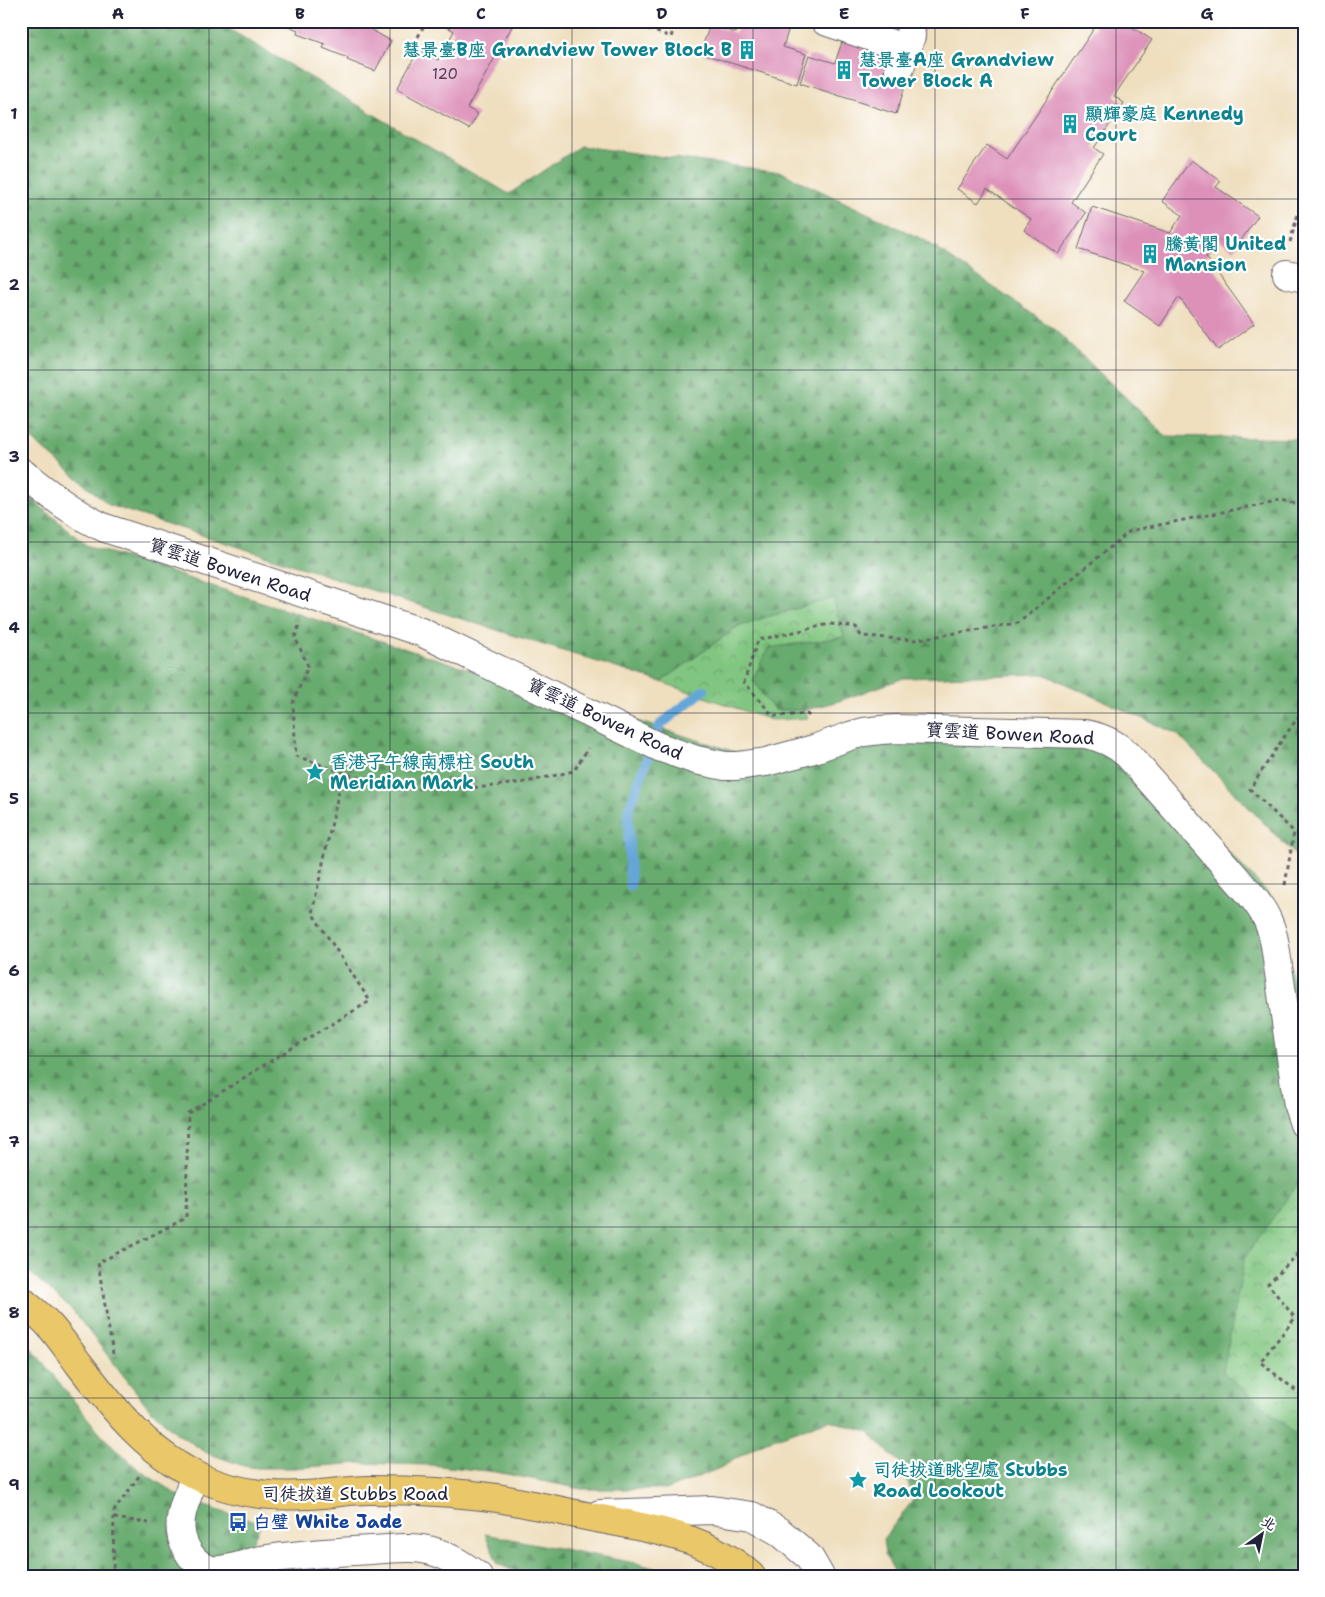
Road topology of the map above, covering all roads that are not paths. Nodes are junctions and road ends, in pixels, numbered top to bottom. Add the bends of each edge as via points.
1 (825, 21) edge
2 (910, 21) edge
3 (21, 472) edge
4 (1304, 1124) edge
5 (21, 1300) edge
6 (195, 1476) junction
7 (581, 1515) junction
8 (478, 1576) edge
9 (751, 1576) edge
10 (820, 1576) edge

1 - 2 street via 902,59 911,36
3 - 4 street, 寶雲道 Bowen Road via 95,524 421,632 659,747 712,764 736,766 766,762 864,732 889,730 1085,734 1115,744 1265,912 1275,945 1298,1106
5 - 6 main road, 司徒拔道 Stubbs Road via 48,1324 125,1422 157,1451
6 - 7 main road, 司徒拔道 Stubbs Road via 259,1495 302,1496 368,1490 435,1492 496,1498
6 - 8 street via 180,1518 181,1535 192,1557 213,1570 307,1554 414,1548 451,1558
7 - 9 main road, 司徒拔道 Stubbs Road via 681,1537 712,1549 740,1565
7 - 10 street via 712,1510 752,1516 780,1532 808,1557

